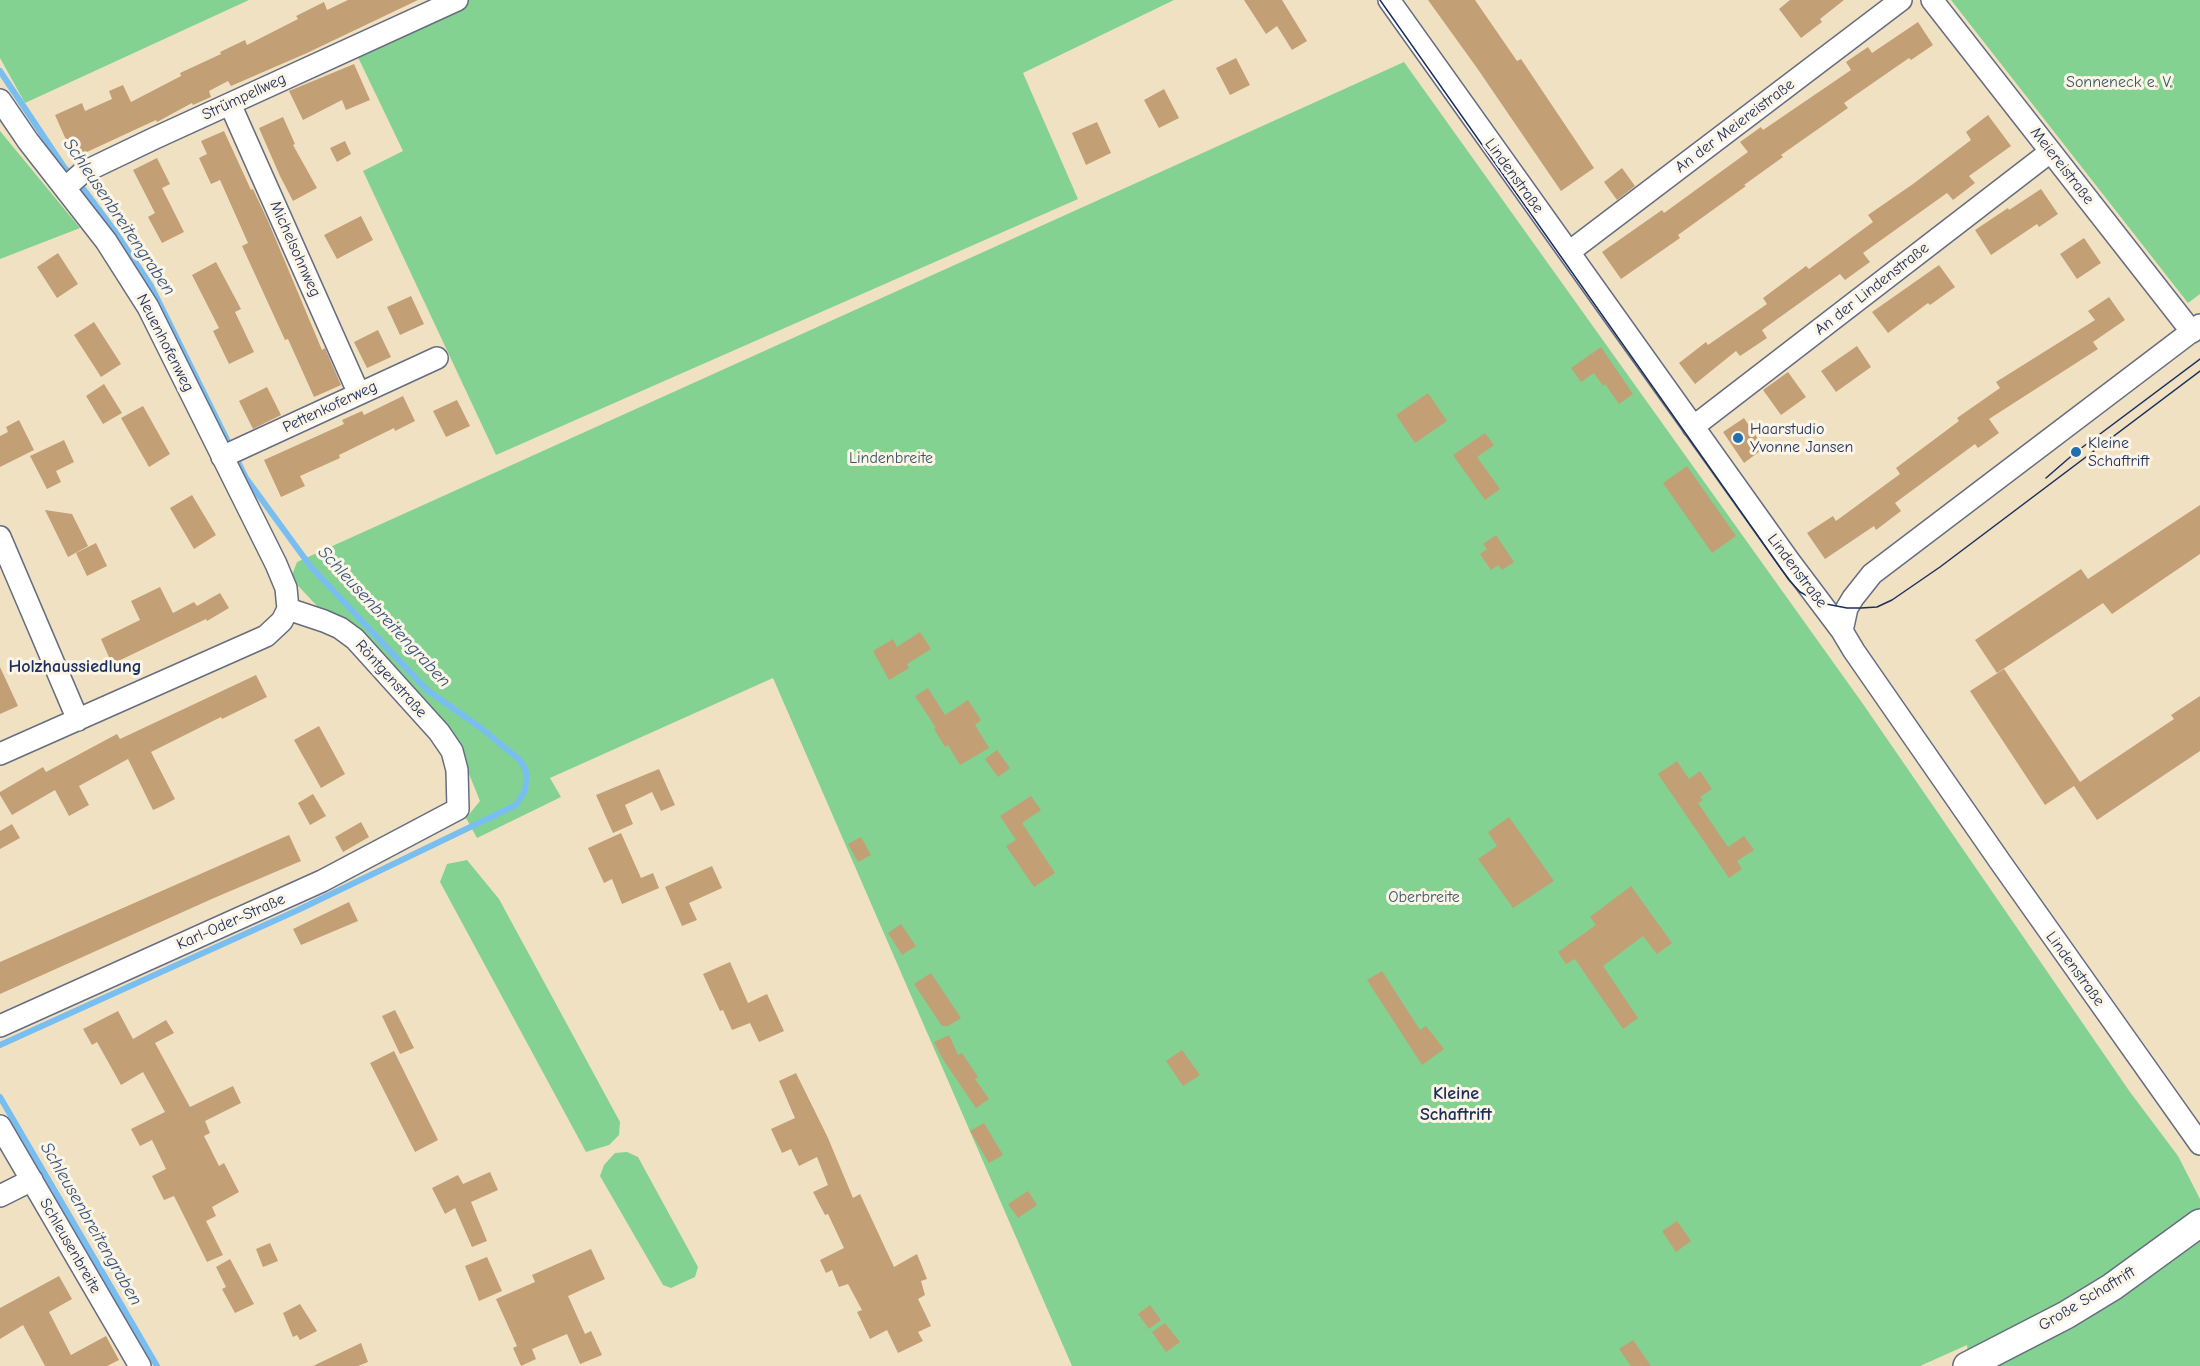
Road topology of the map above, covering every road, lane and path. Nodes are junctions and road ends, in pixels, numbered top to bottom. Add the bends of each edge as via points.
1 (457, 0) edge
2 (1389, 0) edge
3 (1901, 0) edge
4 (1932, 0) edge
5 (431, 7) edge
6 (0, 100) edge
7 (230, 104) junction
8 (2050, 152) junction
9 (65, 188) junction
10 (1569, 252) junction
11 (2196, 329) edge
12 (437, 358) dead end
13 (359, 394) junction
14 (1693, 427) junction
15 (229, 454) junction
16 (0, 537) edge
17 (288, 609) junction
18 (1842, 631) junction
19 (78, 720) junction
20 (0, 754) edge
21 (458, 809) joint
22 (0, 1026) edge
23 (0, 1126) edge
24 (2200, 1144) edge
25 (32, 1180) junction
26 (0, 1196) edge
27 (2200, 1222) edge
28 (140, 1366) edge
29 (1967, 1366) edge

1 - 5 street, Strümpellweg
2 - 10 street, Lindenstraße
3 - 10 street, An der Meiereistraße
4 - 8 street, Meiereistraße
5 - 7 street, Strümpellweg
6 - 9 street, Neuenhofenweg
7 - 9 street, Strümpellweg via 82,172
7 - 13 street, Michelsohnweg
8 - 11 street, Meiereistraße
8 - 14 street, An der Lindenstraße
9 - 15 street, Neuenhofenweg via 106,241 148,307
10 - 14 street, Lindenstraße
11 - 18 street via 1872,574 1850,603
12 - 13 street, Pettenkoferweg
13 - 15 street, Pettenkoferweg
14 - 18 street, Lindenstraße
15 - 17 street, Neuenhofenweg via 286,588
16 - 19 street
17 - 19 street via 266,636
17 - 21 street, Röntgenstraße via 340,628 355,639 439,732 452,751 457,770
18 - 24 street, Lindenstraße
19 - 20 street
21 - 22 street, Karl-Oder-Straße via 322,881
23 - 25 street, Schleusenbreite
25 - 26 street
25 - 28 street, Schleusenbreite
27 - 29 street, Große Schaftrift via 2112,1287

